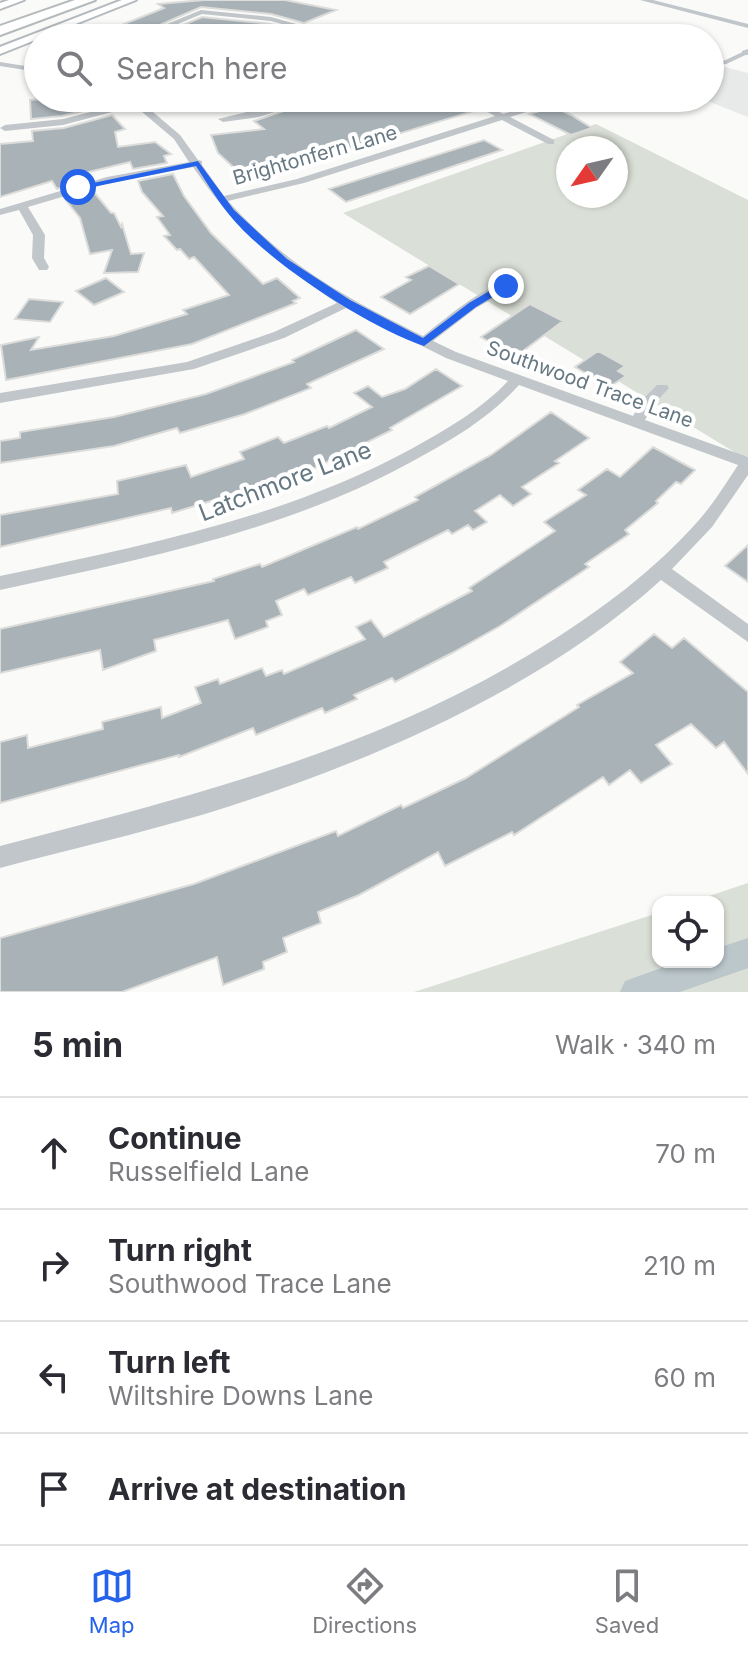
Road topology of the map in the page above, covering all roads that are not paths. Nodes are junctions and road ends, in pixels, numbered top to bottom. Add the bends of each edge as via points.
1 (19, 0) edge
2 (88, 0) edge
3 (131, 0) edge
4 (644, 0) edge
5 (66, 4) edge
6 (0, 6) edge
7 (0, 23) edge
8 (69, 24) edge
9 (171, 24) edge
10 (288, 24) edge
11 (748, 26) edge
12 (0, 33) edge
13 (24, 42) edge
14 (0, 51) edge
15 (746, 52) edge
16 (724, 62) edge
17 (0, 64) edge
18 (24, 68) edge
19 (9, 77) dead end
20 (24, 78) edge
21 (95, 112) edge
22 (148, 112) edge
23 (266, 112) edge
24 (493, 112) edge
25 (518, 112) edge
26 (502, 117) junction
27 (223, 119) dead end
28 (5, 128) dead end
29 (551, 142) dead end
30 (198, 163) junction
31 (221, 200) junction
32 (21, 205) junction
33 (0, 212) edge
34 (43, 267) dead end
35 (506, 286) dead end
36 (346, 303) junction
37 (424, 342) junction
38 (516, 380) junction
39 (662, 388) dead end
40 (0, 398) edge
41 (637, 422) junction
42 (748, 463) edge
43 (661, 571) junction
44 (0, 583) edge
45 (748, 634) edge
46 (0, 857) edge

1 - 6 main road
2 - 5 highway
3 - 8 main road
4 - 11 street
5 - 7 highway
5 - 12 highway
9 - 10 street via 201,12
13 - 14 main road
15 - 16 lane
17 - 18 street
19 - 20 street
21 - 28 street via 63,122
22 - 30 street, Southwood Trace Lane
23 - 27 street
24 - 26 street
25 - 26 street, Brightonfern Lane
26 - 29 street
26 - 31 street, Brightonfern Lane via 300,181
30 - 31 street, Southwood Trace Lane
30 - 32 street via 107,180
31 - 36 street, Southwood Trace Lane via 284,261
32 - 33 street
32 - 34 street via 39,235
35 - 37 street
36 - 37 street, Southwood Trace Lane
36 - 40 street via 279,335 199,363
37 - 38 street, Southwood Trace Lane
38 - 41 street, Southwood Trace Lane
38 - 44 street, Latchmore Lane via 478,414 425,448 311,502 210,536
39 - 41 street
41 - 42 street, Southwood Trace Lane
42 - 43 street via 712,516
43 - 45 street
43 - 46 street via 531,664 479,694 365,745 223,798

